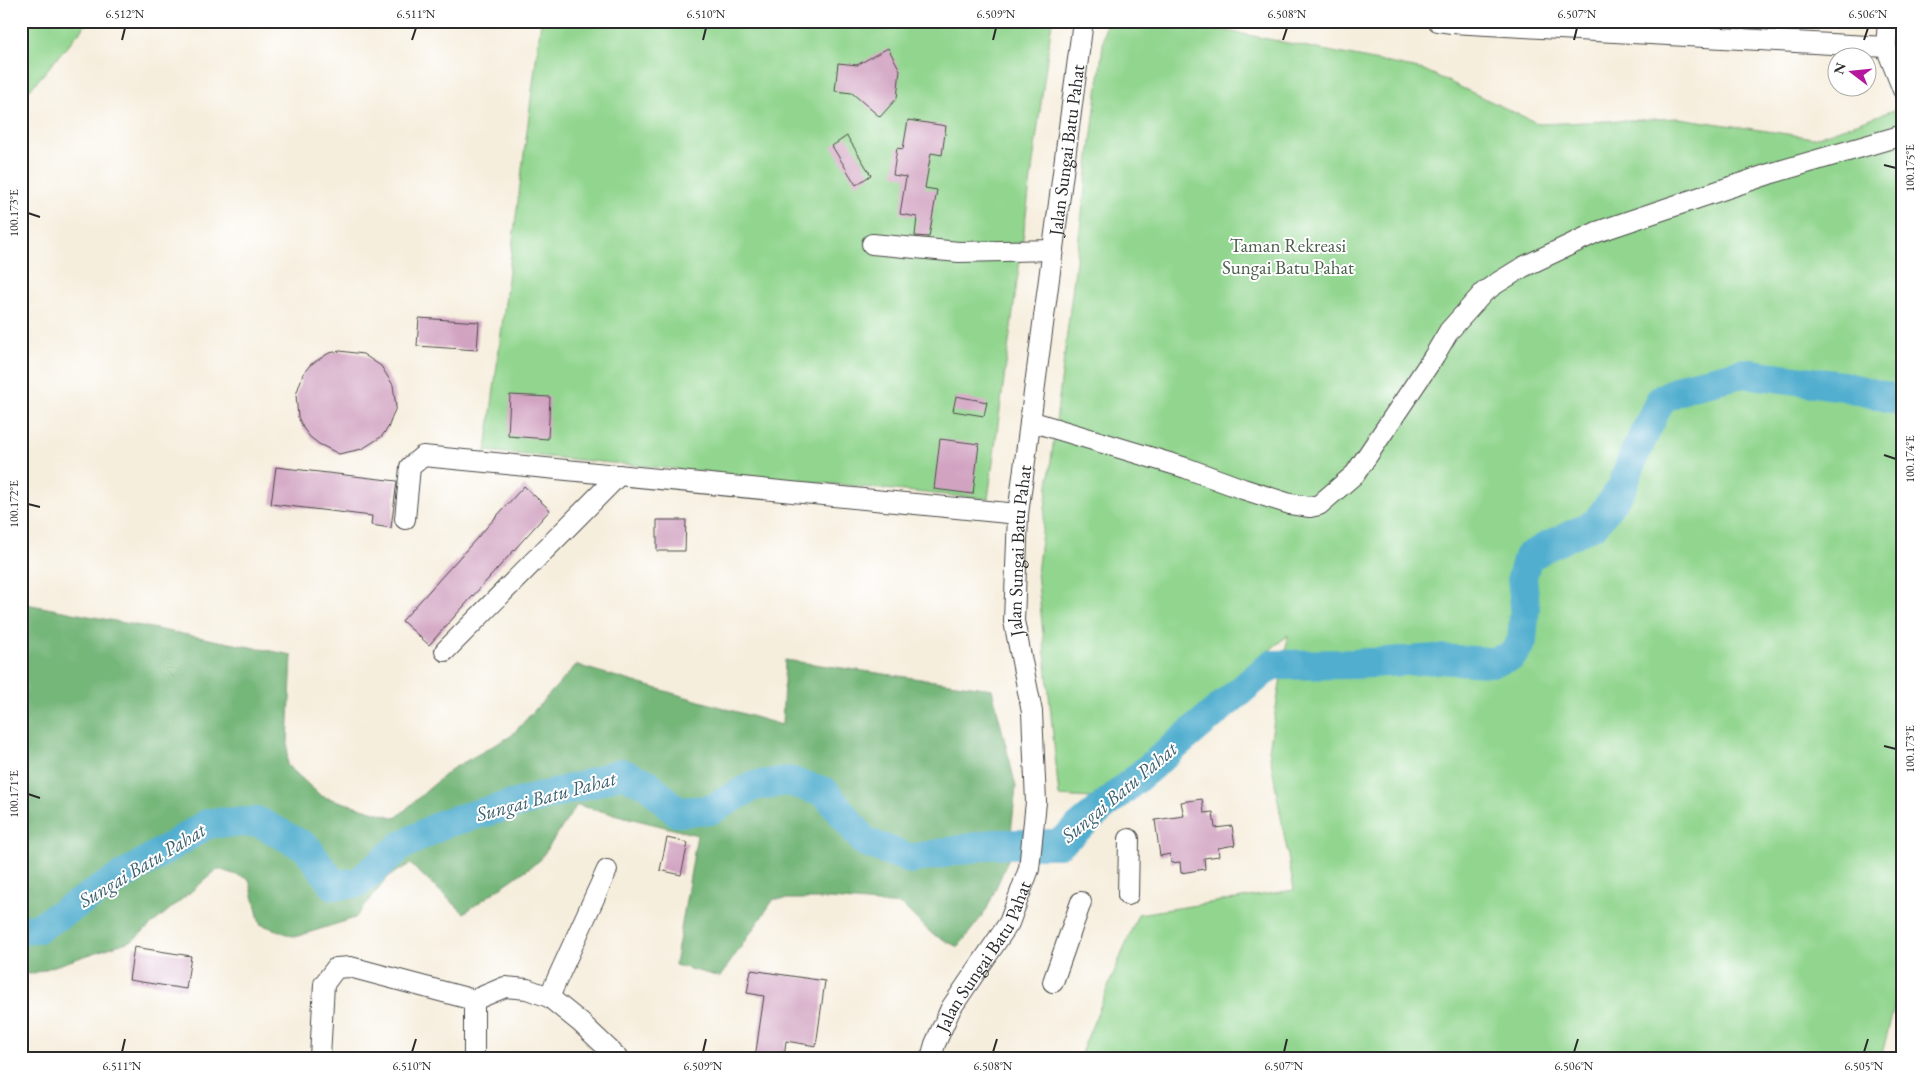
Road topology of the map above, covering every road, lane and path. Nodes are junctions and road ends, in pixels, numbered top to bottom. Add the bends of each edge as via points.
1 (1083, 21) edge
2 (1438, 21) edge
3 (1888, 21) edge
4 (1886, 46) junction
5 (1903, 90) edge
6 (1903, 135) edge
7 (872, 244) dead end
8 (1053, 250) junction
9 (1030, 421) junction
10 (619, 475) junction
11 (1018, 514) junction
12 (405, 520) dead end
13 (445, 651) dead end
14 (1129, 839) dead end
15 (608, 870) dead end
16 (1128, 895) dead end
17 (1081, 902) dead end
18 (1053, 982) dead end
19 (549, 997) junction
20 (474, 1000) junction
21 (320, 1058) edge
22 (474, 1058) edge
23 (618, 1058) edge
24 (931, 1058) edge

1 - 8 street, Jalan Sungai Batu Pahat
2 - 4 street
3 - 4 street
4 - 5 street
6 - 9 street via 1769,174 1597,232 1497,283 1449,331 1355,474 1319,505 1290,504 1177,465
7 - 8 street via 958,252
8 - 9 street, Jalan Sungai Batu Pahat
9 - 11 street, Jalan Sungai Batu Pahat
10 - 11 street
10 - 12 street via 423,456 410,467
10 - 13 street
11 - 24 street, Jalan Sungai Batu Pahat via 1014,621 1032,712 1036,802 1030,870 1009,923 951,1008
14 - 16 street
15 - 19 street
17 - 18 street
19 - 20 street via 527,989 505,987
19 - 23 street
20 - 21 street via 350,967 336,968 324,984
20 - 22 street

